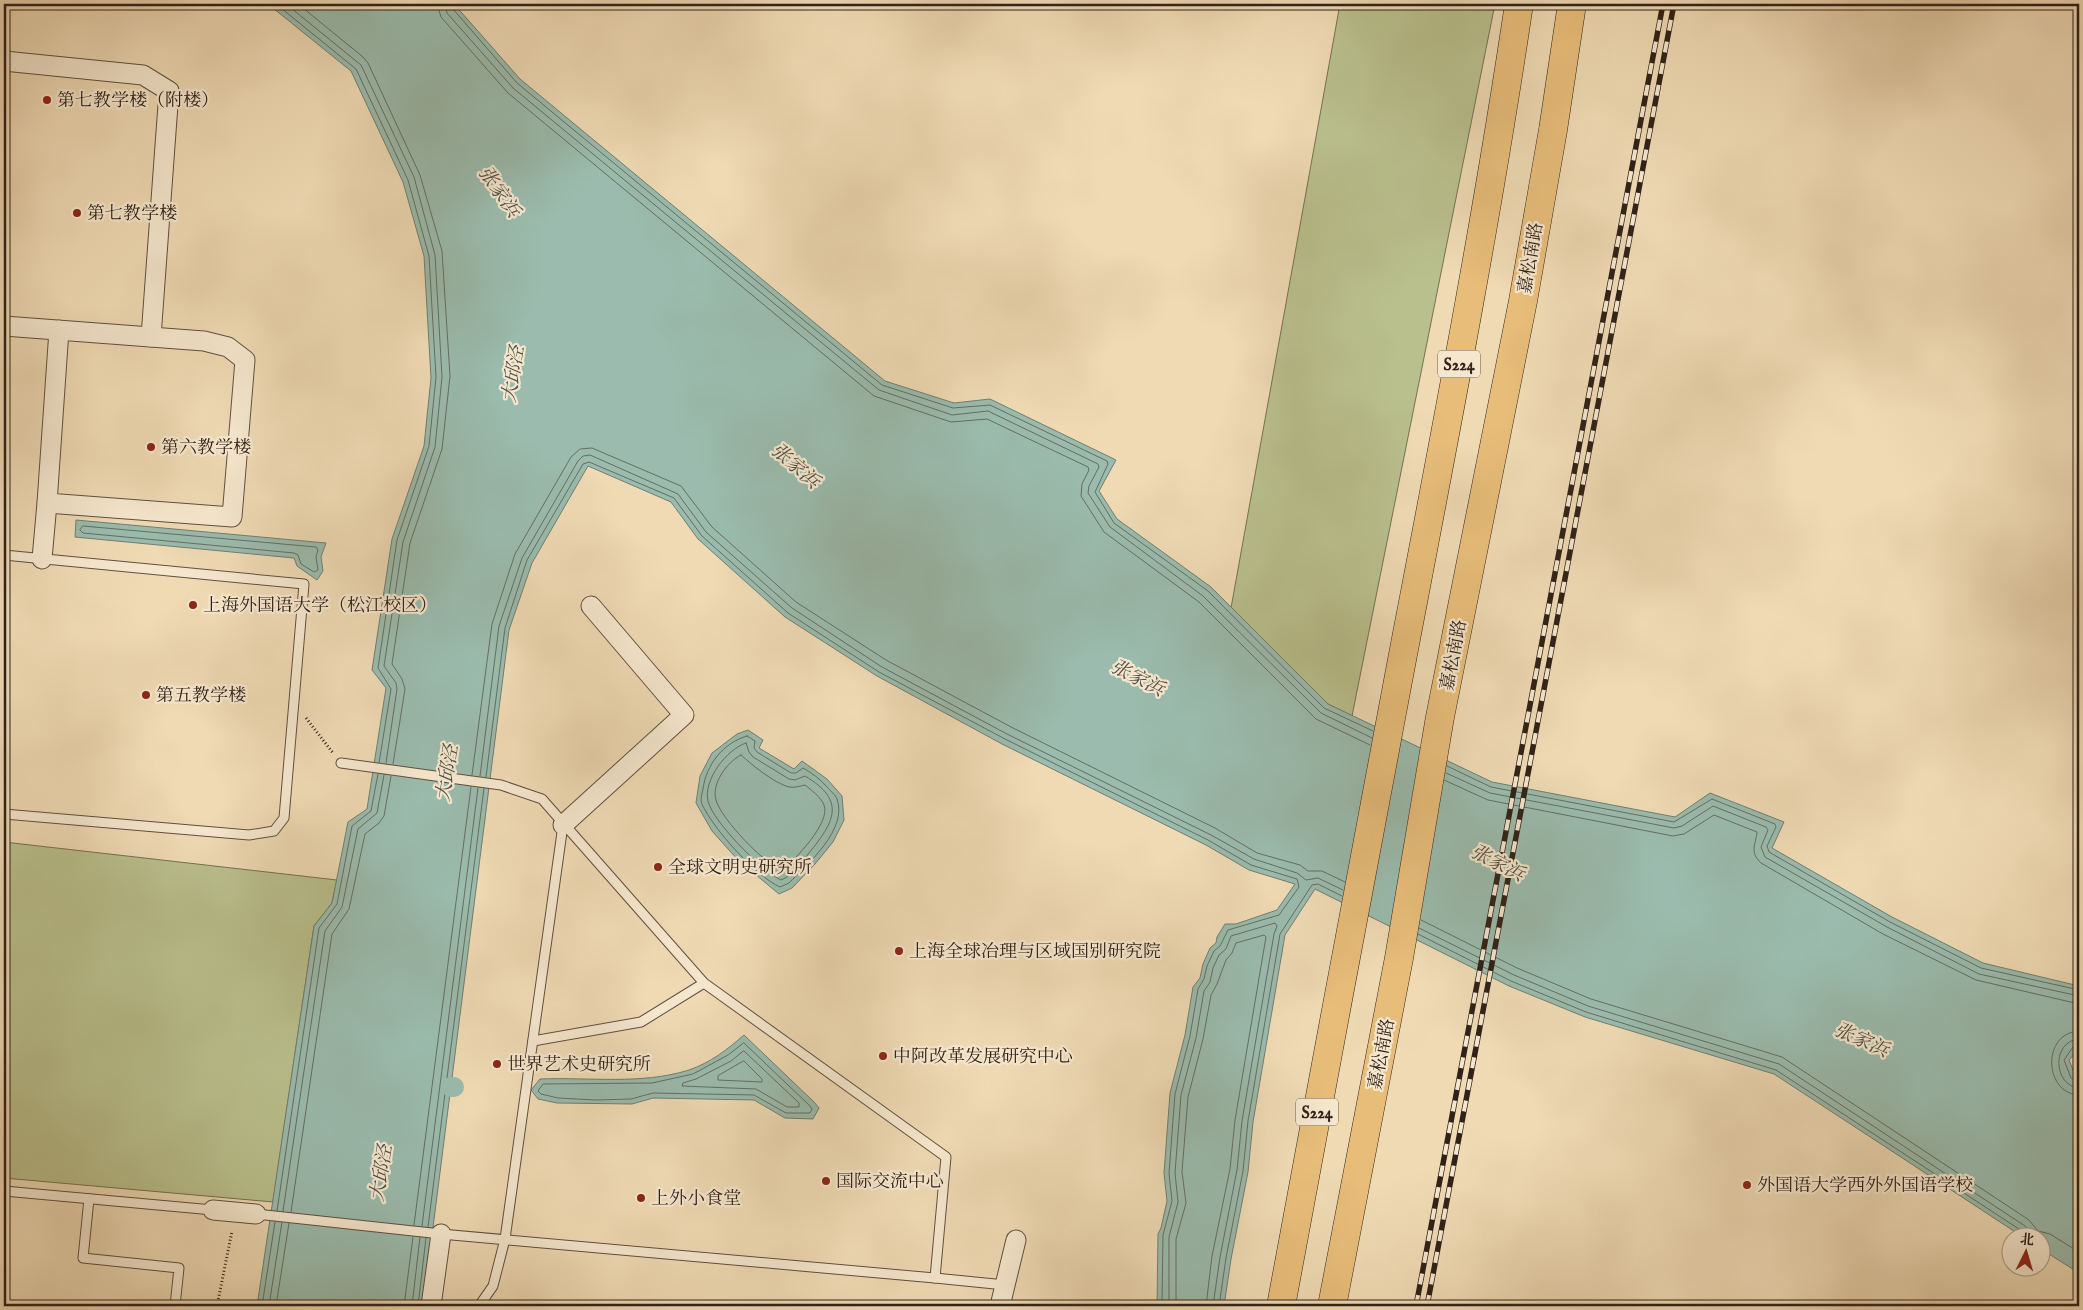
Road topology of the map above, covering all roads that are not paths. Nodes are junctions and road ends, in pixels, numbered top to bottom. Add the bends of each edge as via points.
1 (1519, 4) edge
2 (1572, 4) edge
3 (4, 61) edge
4 (4, 326) edge
5 (59, 330) junction
6 (151, 337) junction
7 (47, 503) junction
8 (4, 555) edge
9 (42, 559) junction
10 (591, 606) dead end
11 (341, 763) road end
12 (4, 814) edge
13 (564, 825) junction
14 (704, 983) junction
15 (533, 1041) junction
16 (4, 1191) edge
17 (89, 1199) junction
18 (213, 1210) joint
19 (256, 1214) joint
20 (441, 1234) junction
21 (505, 1239) junction
22 (1016, 1240) dead end
23 (936, 1278) junction
24 (1005, 1285) junction
25 (176, 1306) edge
26 (431, 1306) edge
27 (479, 1306) edge
28 (1000, 1306) edge
29 (1281, 1306) edge
30 (1332, 1306) edge

1 - 29 main road, S224 via 1472,292
2 - 30 main road, 嘉松南路 via 1523,301 1440,717 1399,958
3 - 6 street via 143,75 169,91
4 - 5 street
5 - 6 street
5 - 7 street
6 - 7 street via 204,341 228,347 245,360 232,517
7 - 9 street
8 - 9 lane
9 - 12 lane via 304,584 284,818 274,831 249,835
10 - 13 street via 684,715
11 - 13 lane via 501,785 542,799
13 - 14 lane
13 - 15 lane
14 - 15 lane via 641,1022
14 - 23 lane via 946,1157
15 - 21 lane
16 - 17 lane
17 - 18 lane
17 - 25 lane via 83,1258 179,1268
18 - 19 street
19 - 20 lane
20 - 21 lane
20 - 26 street
21 - 23 lane
21 - 27 lane via 493,1286
22 - 24 street
23 - 24 lane
24 - 28 street

